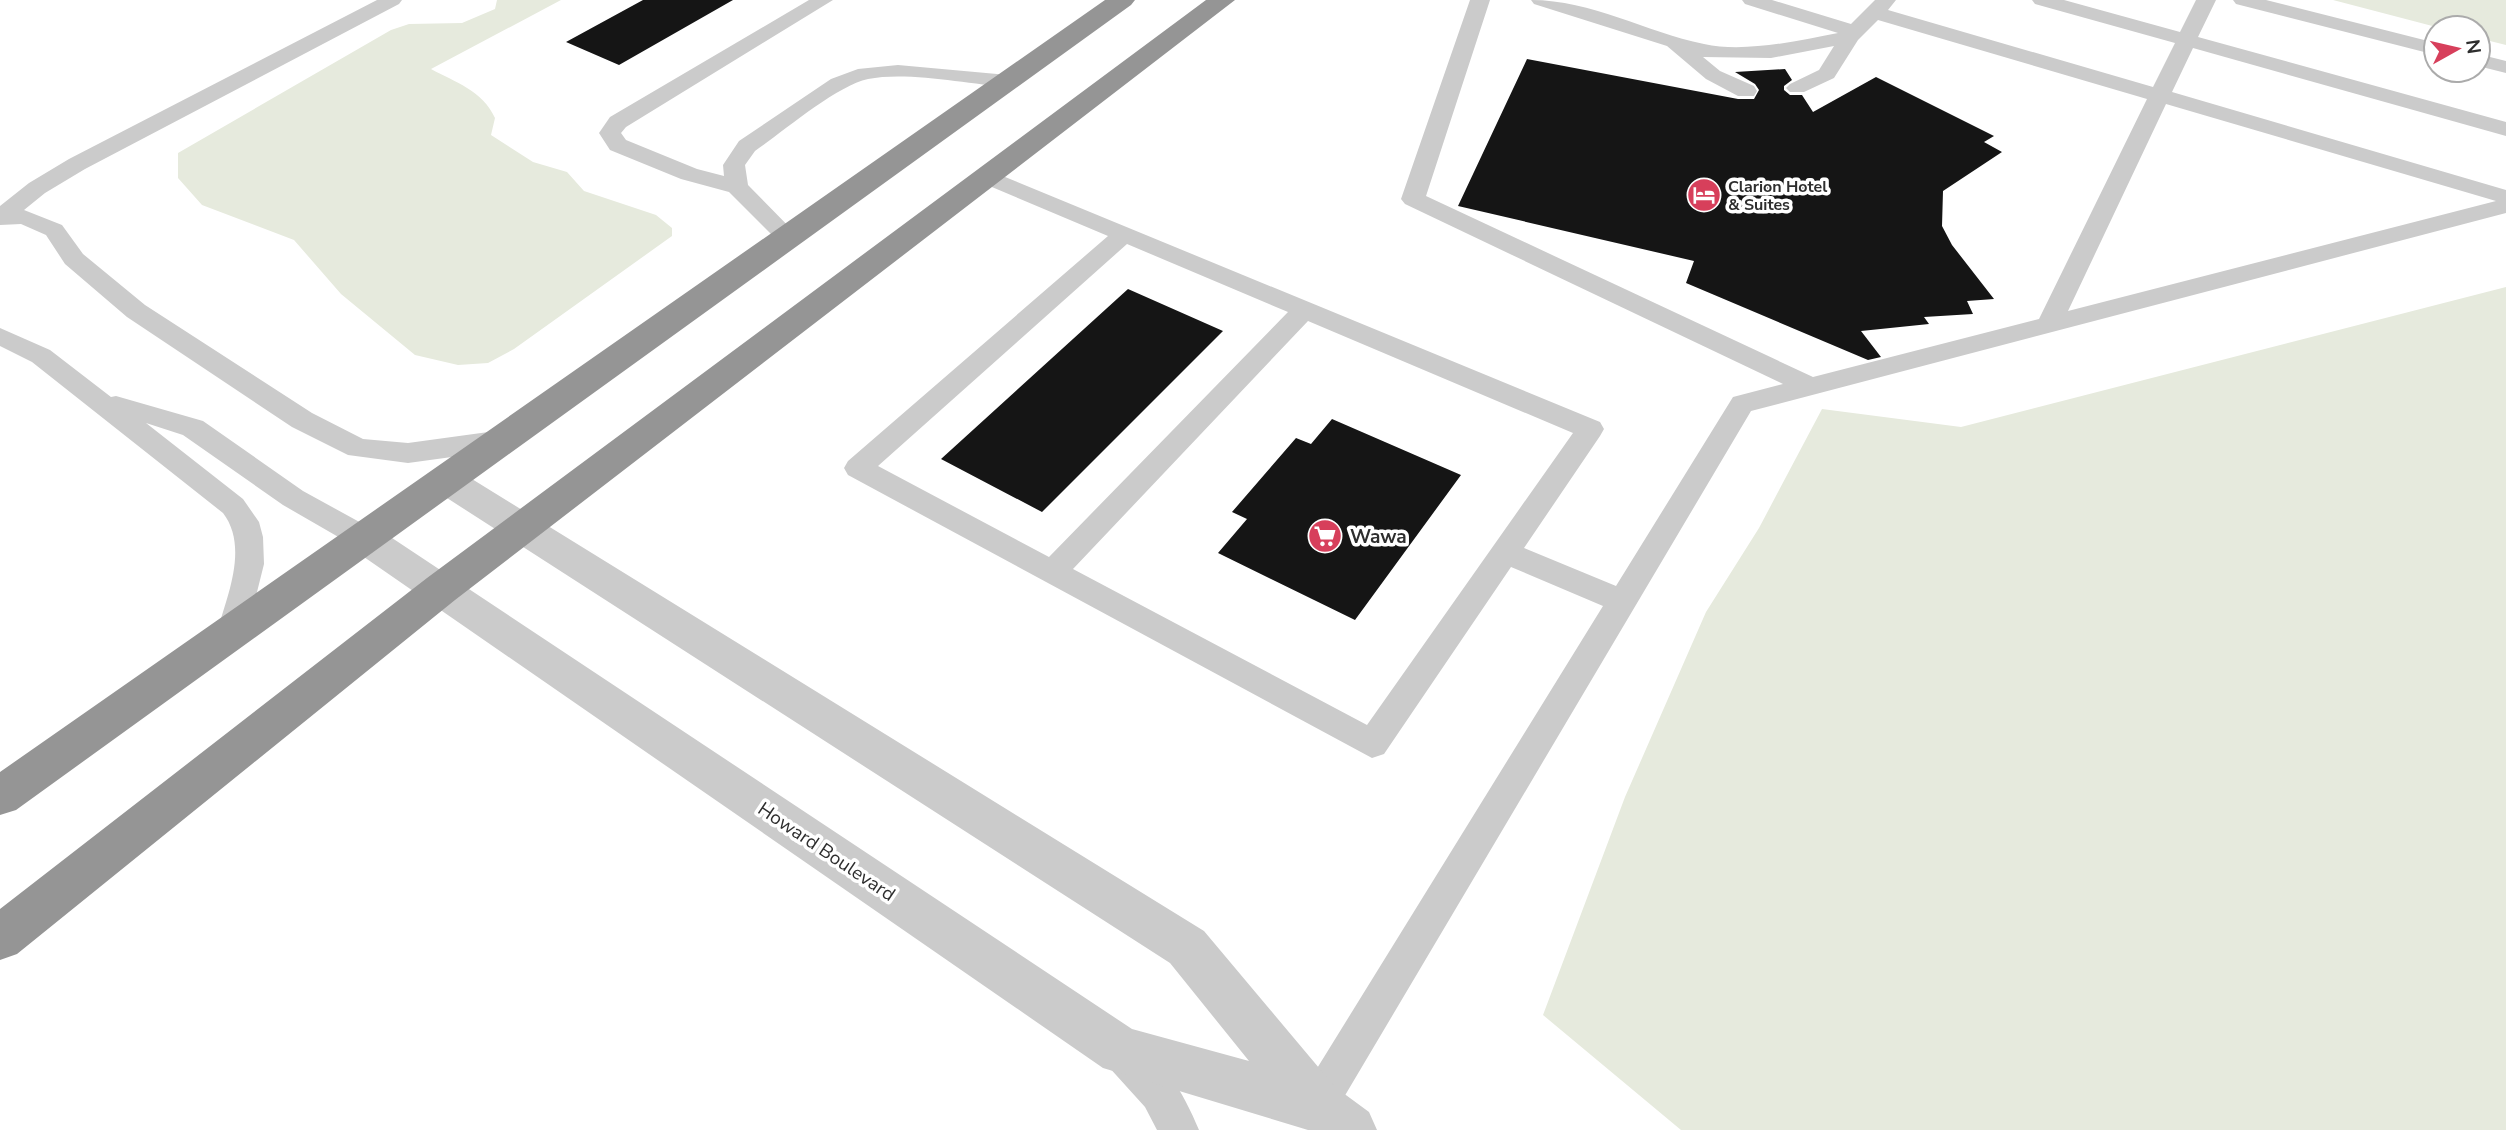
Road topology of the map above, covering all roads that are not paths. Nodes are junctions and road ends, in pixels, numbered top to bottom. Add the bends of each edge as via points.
1 (392, 0) edge
2 (823, 0) edge
3 (1122, 0) edge
4 (1222, 0) edge
5 (1480, 0) edge
6 (1541, 0) edge
7 (1752, 0) edge
8 (2042, 0) edge
9 (2206, 0) edge
10 (2243, 0) edge
11 (1880, 6) edge
12 (1852, 35) junction
13 (2186, 40) junction
14 (1672, 41) junction
15 (2422, 45) edge
16 (1008, 81) junction
17 (1797, 88) dead end
18 (1746, 91) dead end
19 (2159, 96) junction
20 (2506, 129) edge
21 (988, 177) junction
22 (737, 187) junction
23 (2506, 197) edge
24 (2506, 206) edge
25 (0, 218) edge
26 (1125, 234) junction
27 (788, 237) junction
28 (1304, 310) junction
29 (2049, 324) junction
30 (0, 336) edge
31 (1810, 386) junction
32 (99, 400) junction
33 (503, 440) junction
34 (446, 480) junction
35 (520, 529) junction
36 (364, 538) junction
37 (1505, 552) junction
38 (1052, 572) junction
39 (441, 589) junction
40 (1623, 602) junction
41 (232, 632) junction
42 (2, 791) edge
43 (0, 938) edge
44 (1121, 1051) junction
45 (1334, 1118) edge
46 (1180, 1130) edge

1 - 25 lane via 77,164
2 - 22 lane via 618,121 610,134 618,145 653,160
3 - 16 highway
4 - 21 highway
5 - 31 lane via 1413,199
6 - 14 lane
7 - 12 lane
8 - 13 lane
9 - 13 lane
10 - 15 lane
11 - 12 lane
11 - 19 lane
12 - 14 lane via 1771,52 1704,51
12 - 17 lane via 1827,74
13 - 19 lane
13 - 20 lane
14 - 18 lane via 1713,75
16 - 22 lane via 898,71 865,73 838,83 747,146 734,165
16 - 27 highway
19 - 23 lane
19 - 29 lane
21 - 26 lane
21 - 35 highway
22 - 27 lane
24 - 29 lane
25 - 33 lane via 23,217 54,230 74,260 136,312 303,420 358,448 408,453
26 - 28 lane
26 - 38 lane via 858,468
27 - 33 highway
28 - 37 lane via 1590,429
28 - 38 lane
29 - 31 lane
30 - 32 lane via 41,356
31 - 40 lane via 1742,404
32 - 36 lane via 193,428 293,498
32 - 41 lane via 233,506 245,524 249,544 245,582
33 - 34 highway
34 - 35 street
34 - 36 highway
35 - 39 highway
35 - 45 street via 1187,947
36 - 39 street, Howard Boulevard
36 - 41 highway
37 - 38 lane via 1372,744
37 - 40 lane
39 - 43 highway
39 - 44 street, Howard Boulevard
40 - 45 lane
41 - 42 highway
44 - 45 street, Howard Boulevard
44 - 46 lane via 1159,1093

